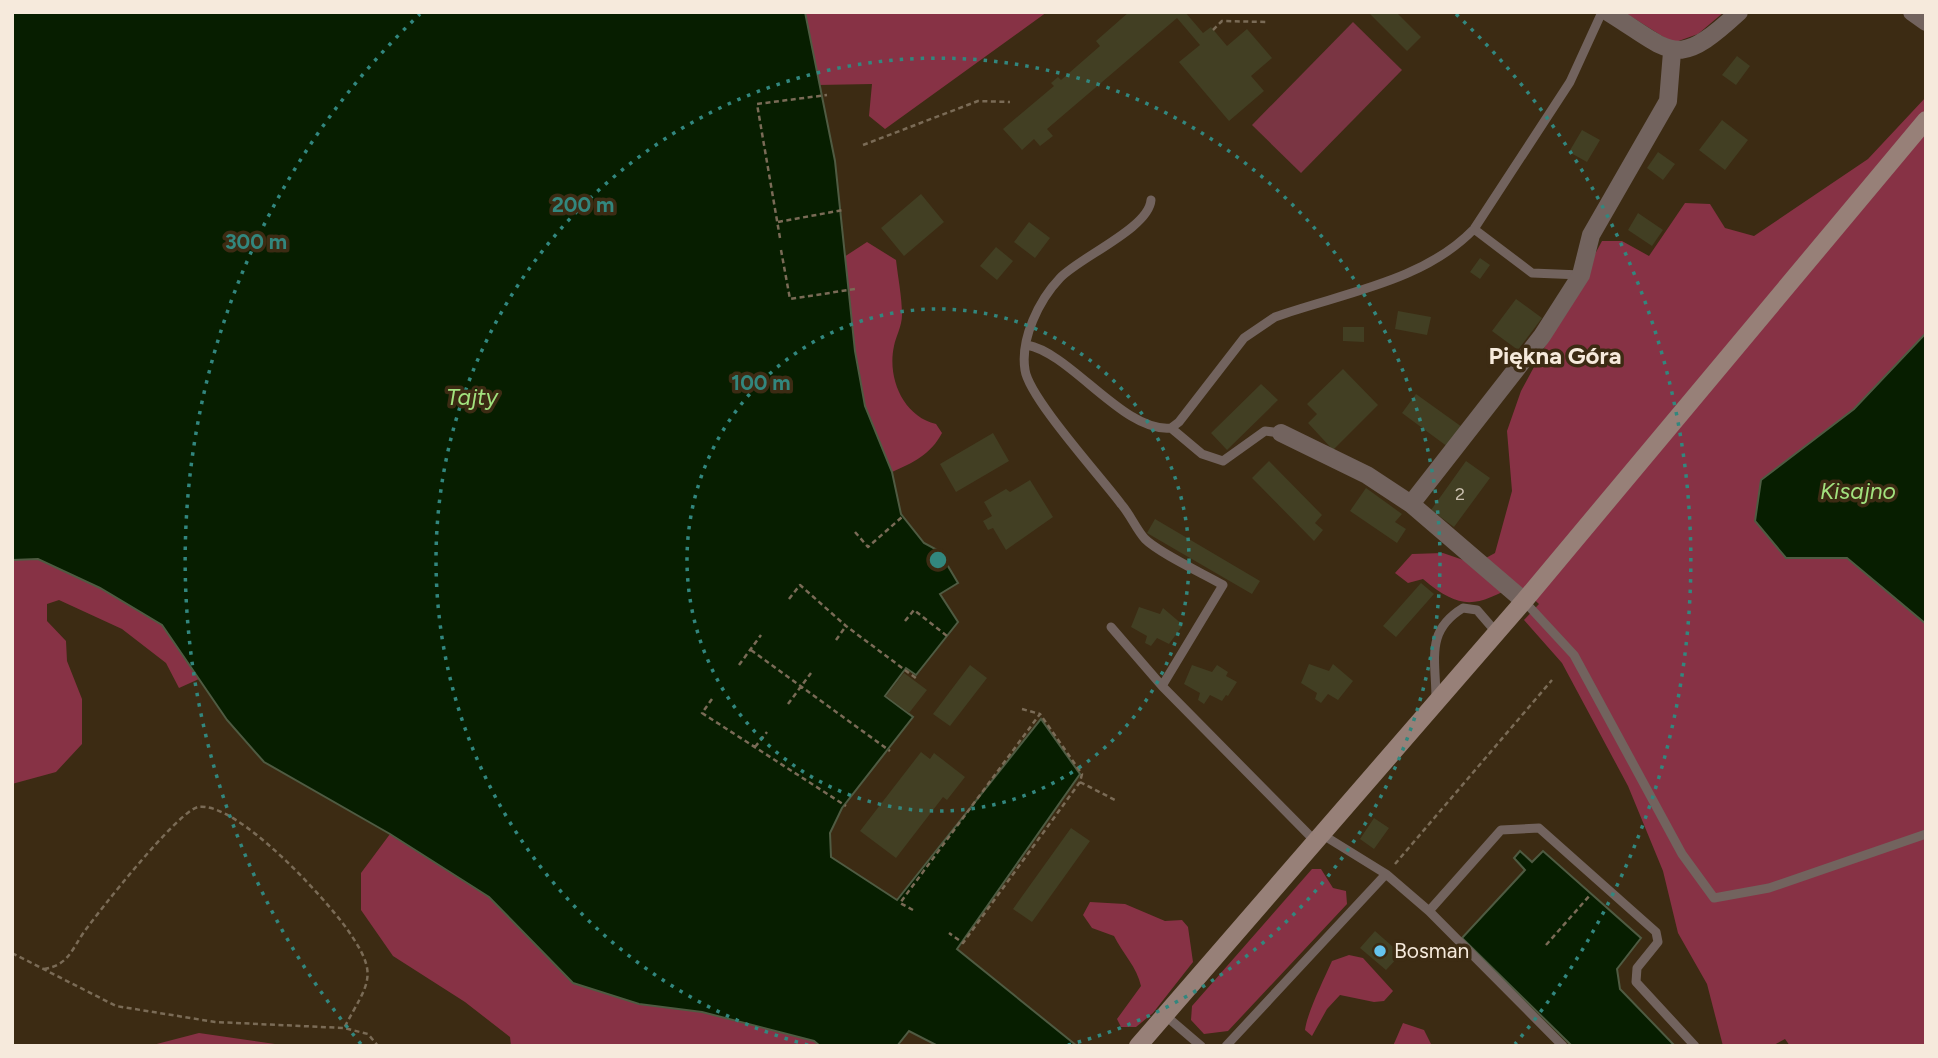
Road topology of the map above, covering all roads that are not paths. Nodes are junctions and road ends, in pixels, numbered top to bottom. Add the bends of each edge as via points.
1 (1602, 12) edge
2 (1608, 12) edge
3 (1739, 12) edge
4 (1912, 12) edge
5 (1926, 22) edge
6 (1672, 52) junction
7 (1926, 120) edge
8 (1151, 200) dead end
9 (1475, 229) junction
10 (1581, 275) junction
11 (1027, 345) junction
12 (1171, 428) junction
13 (1281, 433) joint
14 (1412, 504) junction
15 (1524, 601) junction
16 (1111, 627) dead end
17 (1496, 632) junction
18 (1162, 686) junction
19 (1436, 703) junction
20 (1926, 834) edge
21 (1320, 839) junction
22 (1387, 874) junction
23 (1429, 911) junction
24 (1166, 1016) junction
25 (1138, 1046) edge
26 (1201, 1046) edge
27 (1226, 1046) edge
28 (1563, 1046) edge
29 (1695, 1046) edge

1 - 9 lane via 1570,82
2 - 6 street
3 - 6 street via 1711,38 1690,50
4 - 5 street
6 - 10 street via 1668,100 1591,236
7 - 15 main road
8 - 11 lane via 1148,213 1136,225 1061,276 1033,320
9 - 10 lane via 1532,273
9 - 12 lane via 1458,246 1424,264 1257,327
10 - 14 street via 1542,336
11 - 12 lane via 1142,420 1161,429
11 - 18 lane via 1025,373 1036,392 1146,539 1223,585
12 - 13 lane via 1202,454 1223,461 1265,431
13 - 14 street via 1367,475
14 - 15 street
15 - 17 main road
15 - 20 lane via 1574,655 1682,854 1714,898 1769,888
16 - 18 lane
17 - 19 main road
17 - 19 lane via 1478,610 1463,608 1446,618 1436,634
18 - 21 lane
19 - 21 main road
21 - 22 lane
21 - 24 main road
22 - 23 lane
22 - 27 lane
23 - 28 lane
23 - 29 lane via 1502,830 1539,828 1656,932 1658,942 1637,968 1636,982
24 - 25 main road
24 - 26 lane

